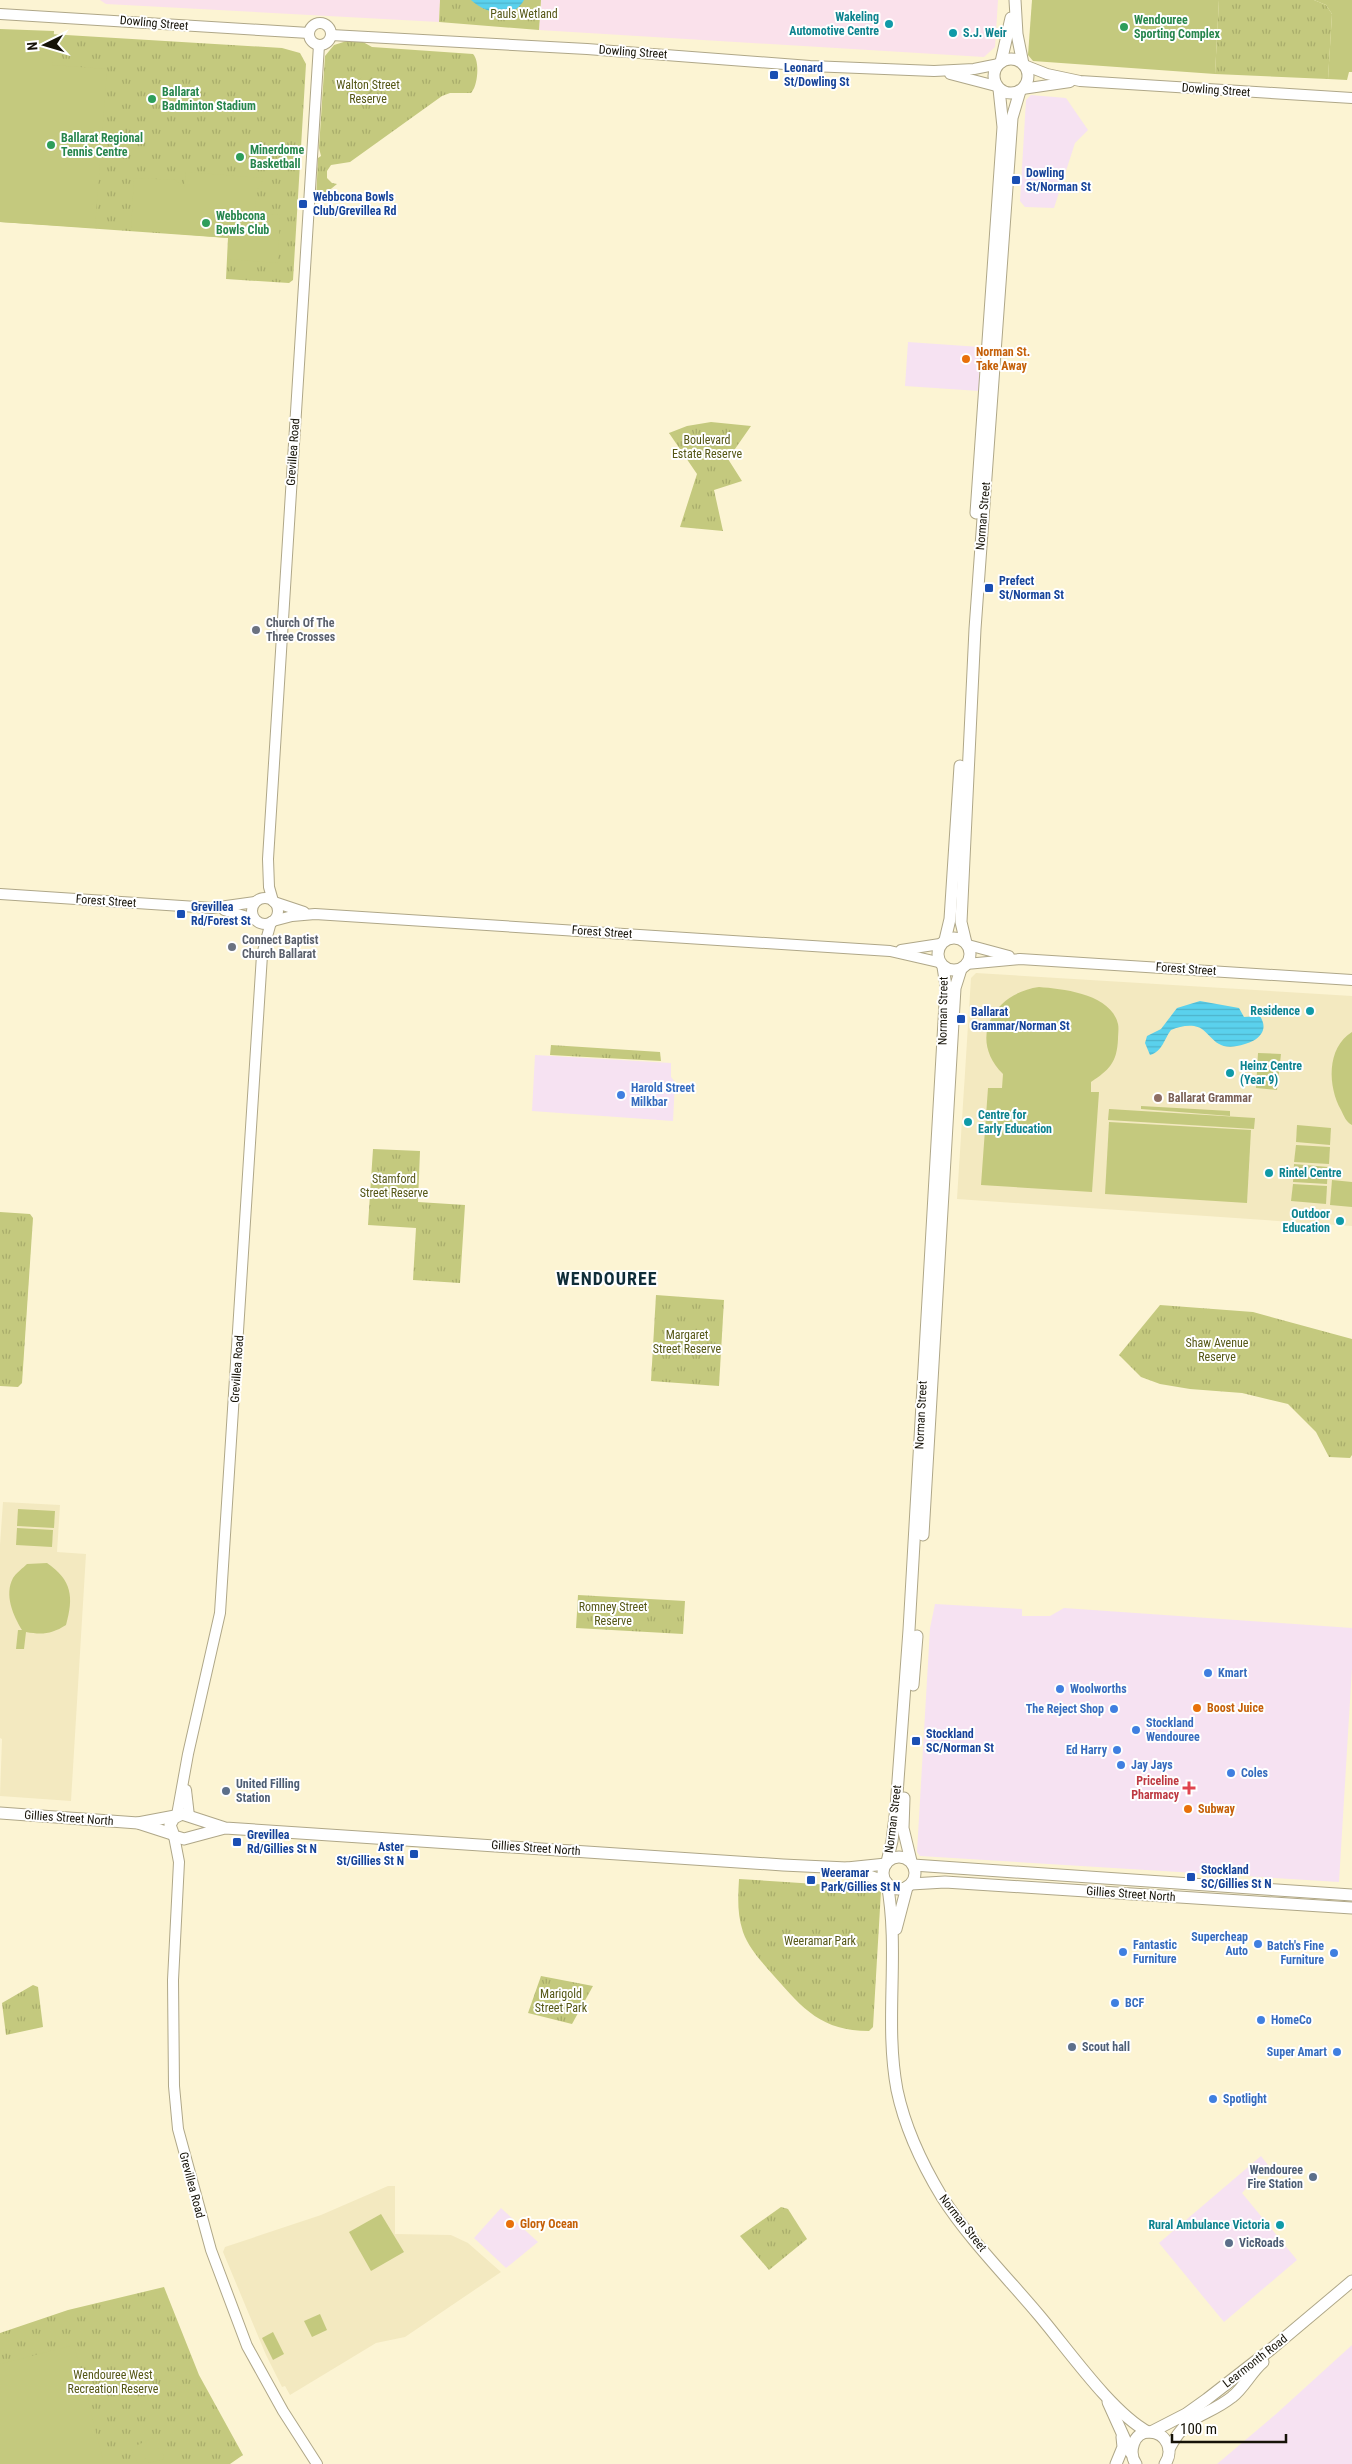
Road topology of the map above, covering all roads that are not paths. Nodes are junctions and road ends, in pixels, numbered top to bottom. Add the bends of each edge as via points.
1 (1015, 0) edge
2 (0, 14) edge
3 (308, 33) junction
4 (331, 35) junction
5 (319, 45) junction
6 (1000, 63) junction
7 (1023, 65) junction
8 (934, 71) junction
9 (1080, 80) junction
10 (997, 88) junction
11 (1021, 90) junction
12 (1352, 98) edge
13 (268, 859) junction
14 (0, 894) edge
15 (256, 901) junction
16 (273, 902) junction
17 (212, 908) junction
18 (315, 914) junction
19 (255, 920) junction
20 (272, 921) junction
21 (943, 942) junction
22 (967, 944) junction
23 (890, 951) junction
24 (262, 955) junction
25 (1020, 958) junction
26 (941, 965) junction
27 (964, 966) junction
28 (1352, 980) edge
29 (918, 1610) junction
30 (910, 1619) junction
31 (185, 1780) junction
32 (0, 1813) edge
33 (176, 1816) junction
34 (190, 1817) junction
35 (138, 1823) junction
36 (225, 1828) junction
37 (173, 1835) junction
38 (189, 1837) junction
39 (886, 1863) junction
40 (912, 1863) junction
41 (847, 1868) junction
42 (1071, 1877) junction
43 (179, 1879) junction
44 (887, 1883) junction
45 (909, 1886) junction
46 (1070, 1890) junction
47 (1328, 1894) junction
48 (1352, 1895) edge
49 (1327, 1907) junction
50 (1352, 1908) edge
51 (894, 1940) junction
52 (1352, 2281) edge
53 (1352, 2290) edge
54 (1097, 2385) junction
55 (1150, 2432) junction
56 (1122, 2433) junction
57 (1170, 2449) junction
58 (1131, 2459) edge
59 (317, 2464) edge
60 (1116, 2464) edge
61 (1165, 2464) edge

1 - 6 main road, Norman Street
1 - 7 main road, Norman Street via 1016,34
2 - 3 street, Dowling Street
3 - 4 street via 313,25 320,23 329,28
3 - 5 street via 310,41
4 - 5 street via 328,42
4 - 8 street, Dowling Street
5 - 13 street, Grevillea Road
6 - 7 main road via 1012,59
6 - 8 street, Dowling Street via 974,69
6 - 10 main road, Norman Street via 994,73
7 - 9 street, Dowling Street via 1047,74
7 - 11 main road, Norman Street via 1028,76
8 - 10 street, Dowling Street
9 - 11 street, Dowling Street
9 - 12 street, Dowling Street
10 - 11 main road via 1008,94
10 - 21 main road, Norman Street via 1003,127 950,919
11 - 22 main road, Norman Street via 1012,118 968,737 961,922
13 - 15 street, Grevillea Road
13 - 16 street, Grevillea Road via 268,881
14 - 17 street, Forest Street
15 - 16 street via 265,898
15 - 17 street
15 - 19 street, Grevillea Road via 252,909
16 - 18 street, Forest Street
16 - 20 street, Grevillea Road via 278,912
17 - 19 street
18 - 20 street, Forest Street
18 - 23 street, Forest Street
19 - 20 street via 265,924
19 - 24 street, Grevillea Road
20 - 24 street, Grevillea Road
21 - 22 main road via 956,938
21 - 23 street, Forest Street
21 - 26 main road
22 - 25 street, Forest Street
22 - 27 main road via 971,957
23 - 26 street, Forest Street
24 - 31 street, Grevillea Road via 220,1614
25 - 27 street, Forest Street
25 - 28 street, Forest Street
26 - 27 main road via 953,970
26 - 30 main road, Norman Street via 945,996
27 - 29 main road, Norman Street via 955,988
29 - 30 main road
29 - 40 main road, Norman Street via 903,1801 903,1828
30 - 39 main road, Norman Street via 896,1808
31 - 33 street, Grevillea Road
31 - 34 street, Grevillea Road
32 - 35 main road, Gillies Street North
33 - 34 main road, Gillies Street North
33 - 35 main road, Gillies Street North
33 - 37 main road via 170,1823
34 - 36 main road, Gillies Street North
34 - 38 main road via 195,1827
35 - 37 main road, Gillies Street North
36 - 38 main road, Gillies Street North
36 - 41 main road, Gillies Street North
37 - 38 main road, Gillies Street North via 180,1839
37 - 43 street, Grevillea Road via 178,1853
38 - 43 street, Grevillea Road via 184,1845
39 - 40 main road via 891,1858 901,1857
39 - 41 main road, Gillies Street North
39 - 44 main road via 883,1873
40 - 42 main road, Gillies Street North
40 - 45 main road via 915,1875
41 - 44 main road, Gillies Street North
42 - 46 main road
42 - 47 main road, Gillies Street North
43 - 59 street, Grevillea Road via 173,1980 174,2086 178,2128 205,2232 247,2346 282,2411
44 - 45 main road via 897,1889
44 - 51 main road, Norman Street
45 - 46 main road, Gillies Street North via 945,1882
45 - 51 main road, Norman Street
46 - 49 main road, Gillies Street North
47 - 48 main road, Gillies Street North
47 - 49 main road
49 - 50 main road, Gillies Street North
51 - 54 main road, Norman Street via 890,2018 893,2066 902,2108 916,2149 954,2214
52 - 55 main road, Learmonth Road via 1207,2399
53 - 57 main road, Learmonth Road via 1261,2363 1232,2397 1185,2425
54 - 55 main road, Norman Street via 1131,2421
54 - 56 main road, Norman Street
55 - 57 main road, Norman Street via 1162,2437
55 - 58 main road, Learmonth Road via 1135,2440
56 - 58 main road, Norman Street
56 - 60 main road via 1123,2447
57 - 61 main road, Learmonth Road

